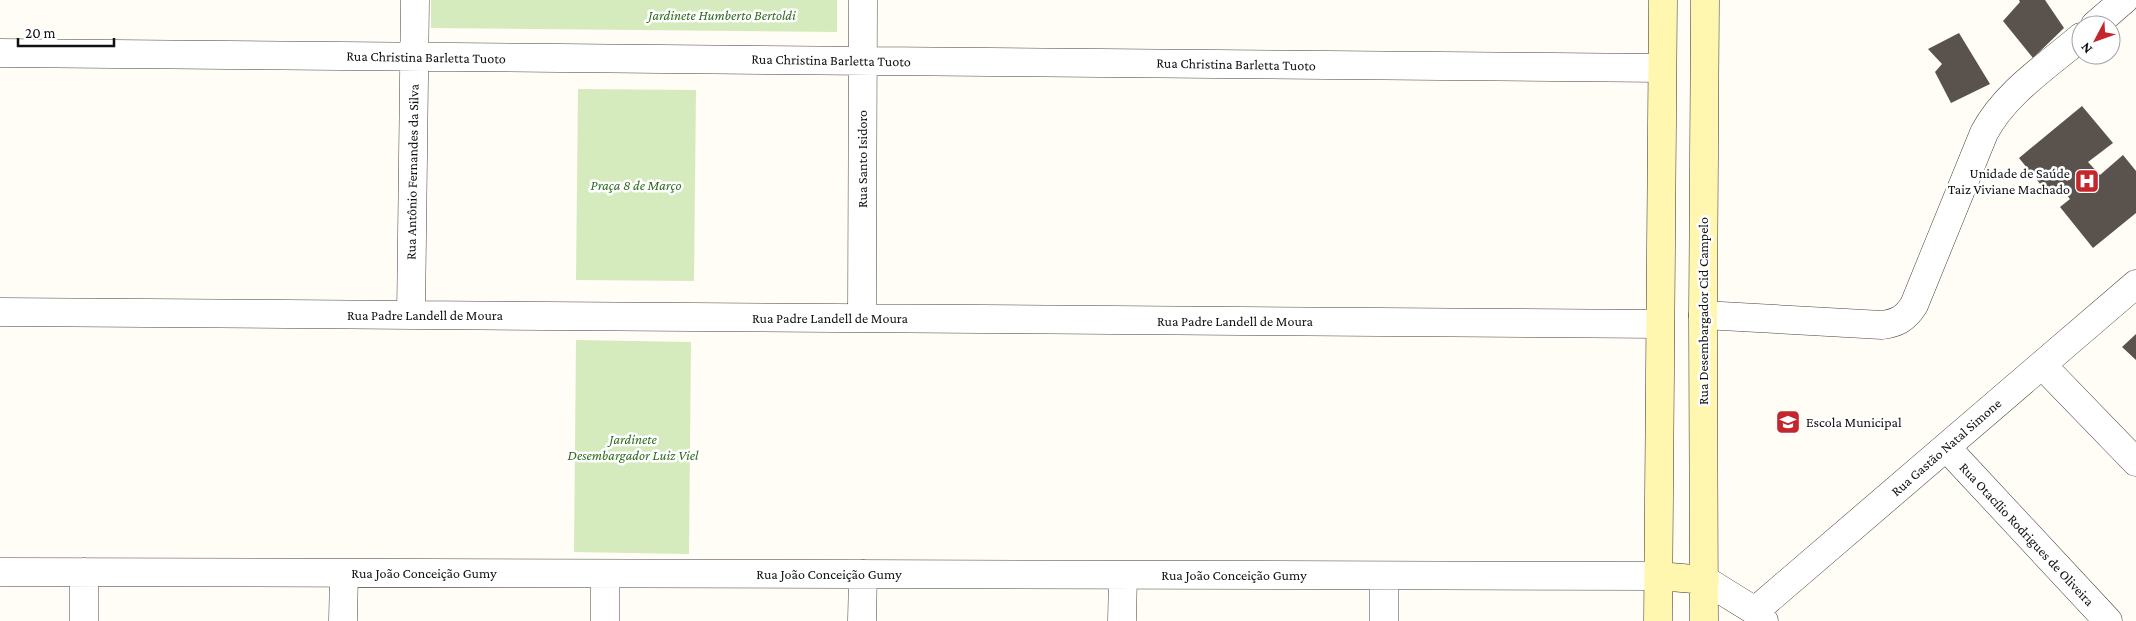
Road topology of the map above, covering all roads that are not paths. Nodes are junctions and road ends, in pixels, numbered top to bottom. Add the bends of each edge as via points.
1 (415, 0) edge
2 (863, 0) edge
3 (1662, 0) edge
4 (1705, 0) edge
5 (2124, 0) edge
6 (2107, 15) edge
7 (2071, 46) edge
8 (0, 53) edge
9 (414, 57) junction
10 (863, 61) junction
11 (1662, 68) junction
12 (2136, 284) edge
13 (0, 312) edge
14 (411, 315) junction
15 (1703, 315) junction
16 (862, 318) junction
17 (1660, 324) junction
18 (2042, 365) junction
19 (1946, 447) junction
20 (2136, 462) edge
21 (0, 572) edge
22 (84, 572) junction
23 (344, 573) junction
24 (605, 574) junction
25 (863, 574) junction
26 (1123, 575) junction
27 (1384, 576) junction
28 (1658, 576) junction
29 (1705, 580) junction
30 (1760, 616) edge
31 (84, 621) edge
32 (344, 621) edge
33 (605, 621) edge
34 (862, 621) edge
35 (1122, 621) edge
36 (1384, 621) edge
37 (1658, 621) edge
38 (1704, 621) edge
39 (2108, 621) edge

1 - 9 street, Rua Antônio Fernandes da Silva
2 - 10 street, Rua Santo Isidoro
3 - 11 main road
4 - 15 main road, Rua Desembargador Cid Campelo
5 - 6 street
7 - 15 street via 2004,103 1993,117 1907,316 1896,323 1882,325
8 - 9 street, Rua Christina Barletta Tuoto
9 - 10 street, Rua Christina Barletta Tuoto
9 - 14 street, Rua Antônio Fernandes da Silva
10 - 11 street, Rua Christina Barletta Tuoto
10 - 16 street, Rua Santo Isidoro
11 - 17 main road
12 - 18 street, Rua Gastão Natal Simone
13 - 14 street, Rua Padre Landell de Moura
14 - 16 street, Rua Padre Landell de Moura
15 - 29 main road, Rua Desembargador Cid Campelo
16 - 17 street, Rua Padre Landell de Moura
17 - 28 main road
18 - 19 street, Rua Gastão Natal Simone
18 - 20 street
19 - 30 street, Rua Gastão Natal Simone
19 - 39 street, Rua Otacílio Rodrigues de Oliveira
21 - 22 street, Rua João Conceição Gumy
22 - 23 street, Rua João Conceição Gumy
22 - 31 street
23 - 24 street, Rua João Conceição Gumy
23 - 32 street
24 - 25 street, Rua João Conceição Gumy
24 - 33 street
25 - 26 street, Rua João Conceição Gumy
25 - 34 street
26 - 27 street, Rua João Conceição Gumy
26 - 35 street
27 - 28 street, Rua João Conceição Gumy
27 - 36 street
28 - 29 main road
28 - 37 main road
29 - 30 street
29 - 38 main road, Rua Desembargador Cid Campelo

